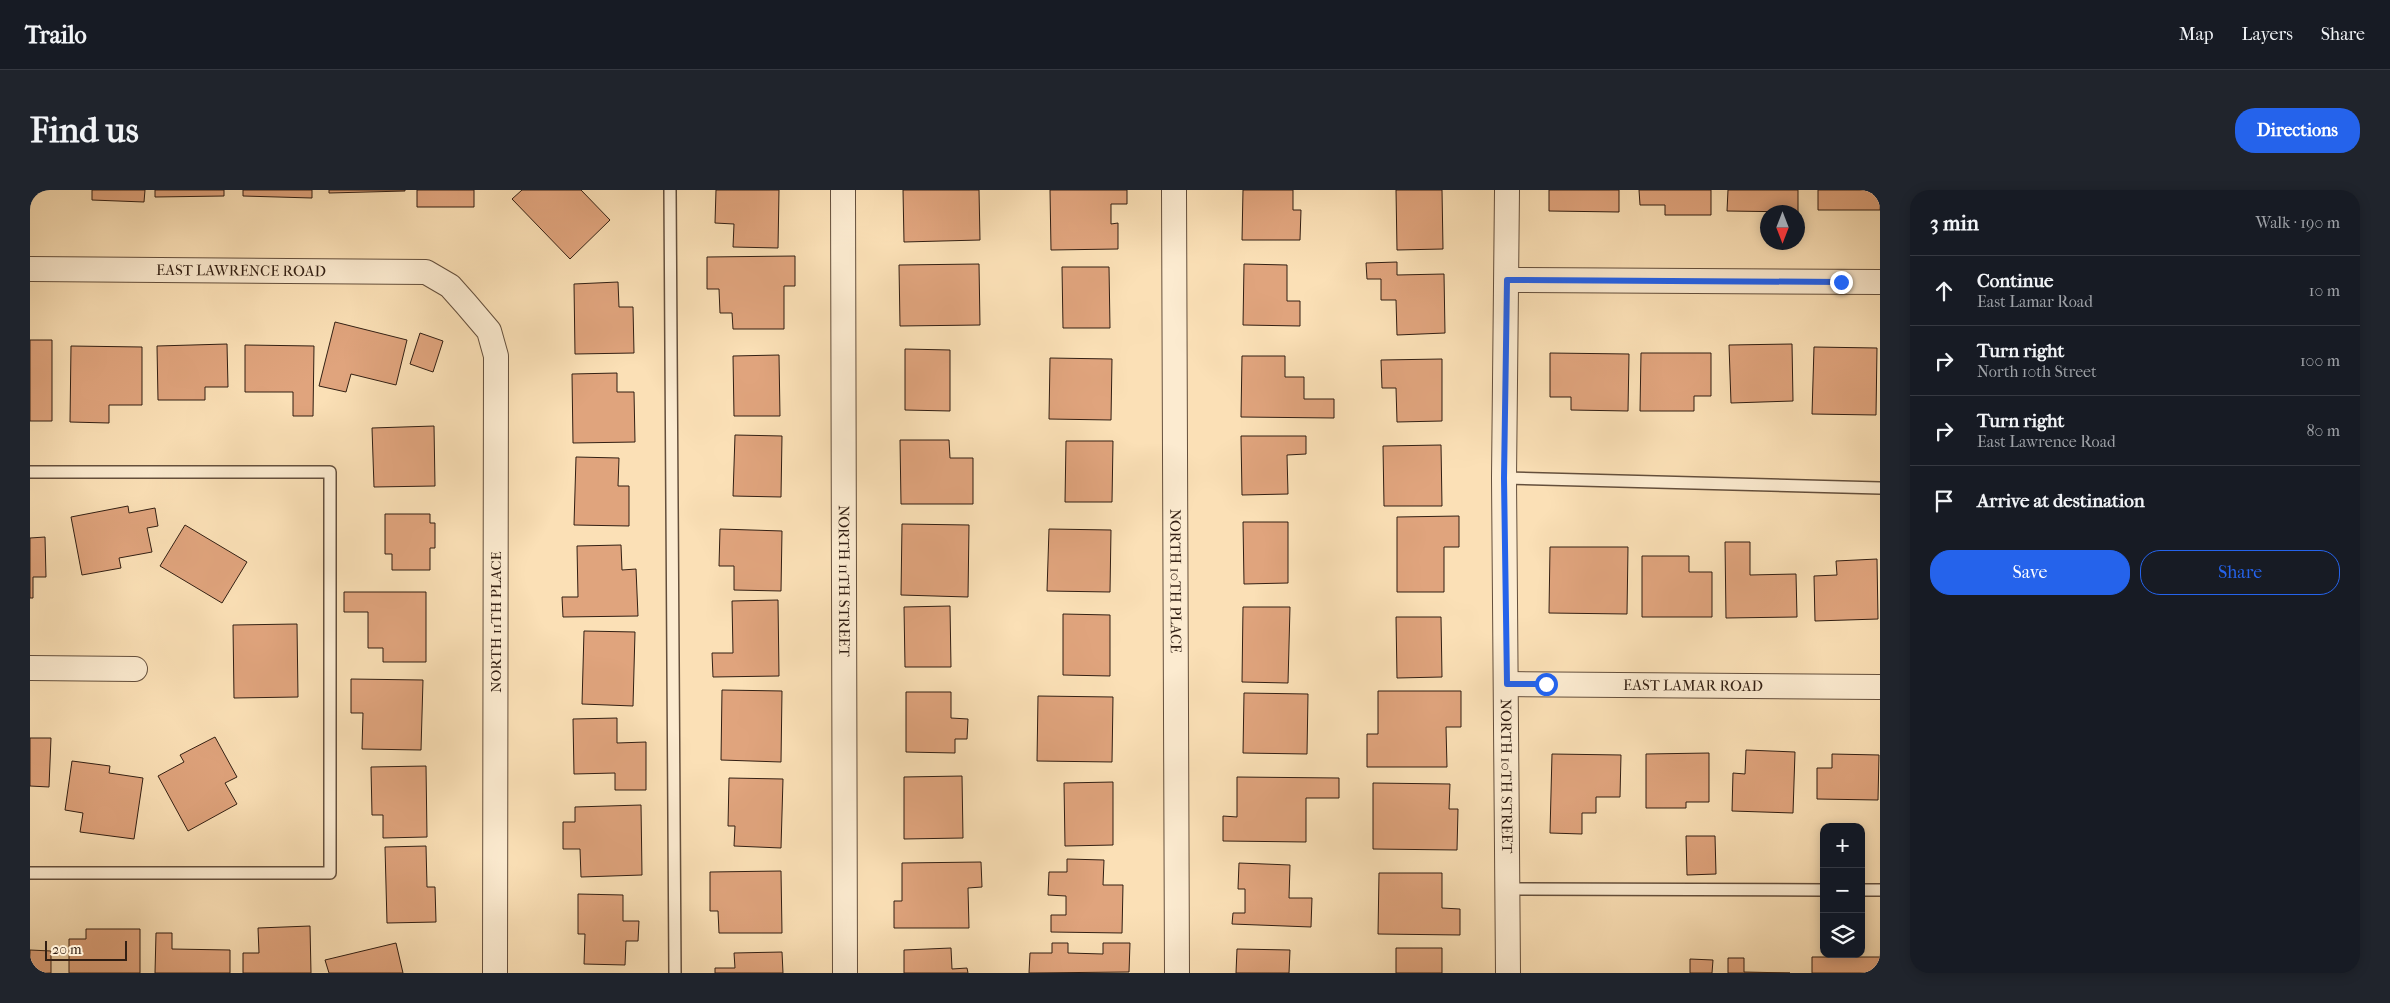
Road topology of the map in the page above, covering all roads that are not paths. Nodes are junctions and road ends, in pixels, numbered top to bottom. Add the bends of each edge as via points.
1 (670, 190) edge
2 (843, 190) edge
3 (1174, 190) edge
4 (1507, 190) edge
5 (30, 269) edge
6 (1507, 280) junction
7 (1880, 282) edge
8 (450, 286) joint
9 (30, 472) edge
10 (1504, 478) junction
11 (1880, 488) edge
12 (30, 668) edge
13 (135, 669) dead end
14 (1507, 684) junction
15 (1880, 687) edge
16 (30, 873) edge
17 (1507, 889) junction
18 (1820, 890) edge
19 (1865, 890) edge
20 (1880, 890) edge
21 (495, 973) edge
22 (675, 973) edge
23 (845, 973) edge
24 (1177, 973) edge
25 (1508, 973) edge

1 - 22 lane
2 - 23 street, NORTH 11TH STREET
3 - 24 street, NORTH 10TH PLACE
4 - 6 street, NORTH 10TH STREET
5 - 8 street, EAST LAWRENCE ROAD via 426,272
6 - 7 street
6 - 10 street, NORTH 10TH STREET
8 - 21 street, NORTH 11TH PLACE via 489,331 496,356
9 - 16 lane via 330,472 330,873
10 - 11 lane
10 - 14 street, NORTH 10TH STREET
12 - 13 street
14 - 15 street, EAST LAMAR ROAD
14 - 17 street, NORTH 10TH STREET
17 - 18 lane
17 - 25 street, NORTH 10TH STREET
19 - 20 lane

